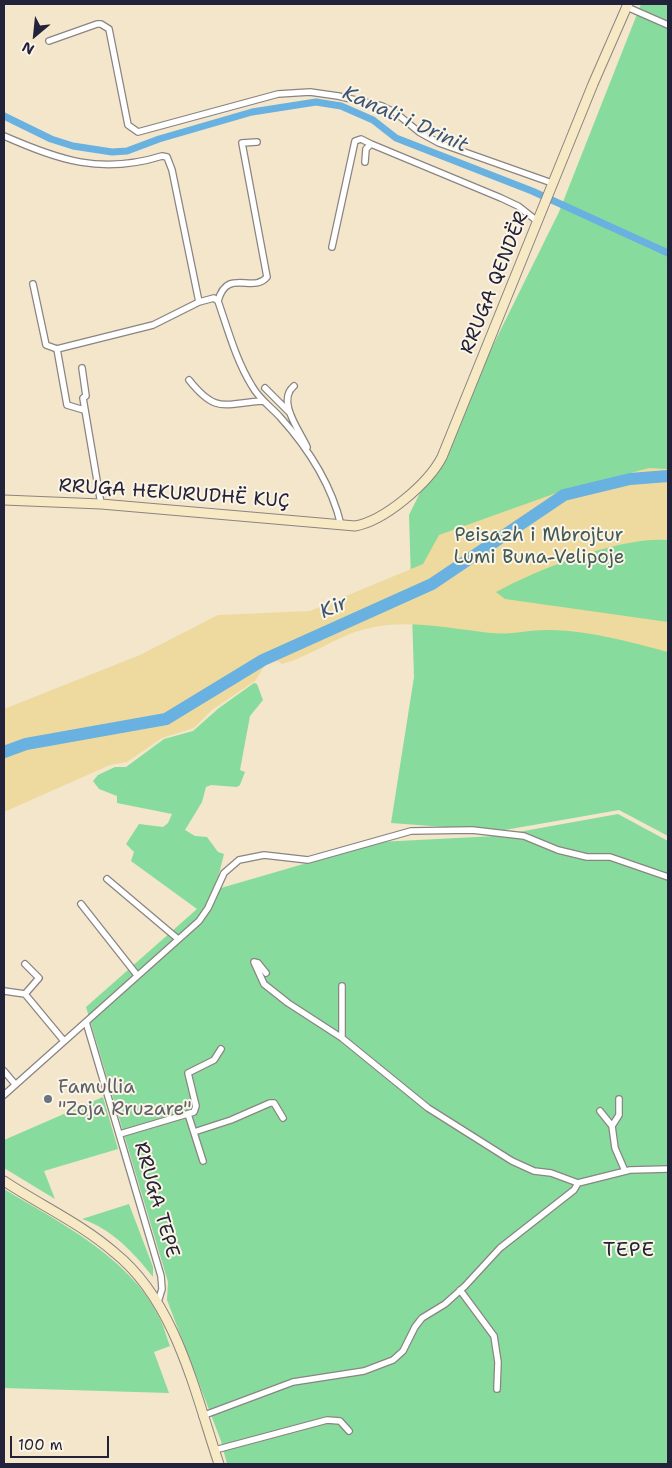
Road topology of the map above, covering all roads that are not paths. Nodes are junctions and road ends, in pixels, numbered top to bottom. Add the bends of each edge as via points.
1 (628, 5) edge
2 (668, 25) edge
3 (49, 41) dead end
4 (4, 136) edge
5 (257, 142) dead end
6 (371, 144) junction
7 (365, 162) dead end
8 (552, 185) junction
9 (537, 221) junction
10 (332, 247) dead end
11 (33, 284) dead end
12 (218, 301) junction
13 (198, 302) junction
14 (57, 349) junction
15 (82, 368) dead end
16 (189, 380) dead end
17 (294, 386) dead end
18 (265, 388) dead end
19 (263, 402) junction
20 (84, 410) junction
21 (290, 413) junction
22 (310, 453) junction
23 (4, 500) edge
24 (101, 504) junction
25 (341, 524) junction
26 (668, 877) edge
27 (107, 879) dead end
28 (81, 904) dead end
29 (178, 939) junction
30 (25, 964) dead end
31 (266, 973) dead end
32 (138, 975) junction
33 (342, 986) dead end
34 (4, 991) edge
35 (24, 994) junction
36 (86, 1022) junction
37 (342, 1038) junction
38 (64, 1041) junction
39 (221, 1049) dead end
40 (4, 1071) edge
41 (16, 1084) junction
42 (4, 1095) edge
43 (619, 1100) dead end
44 (600, 1111) dead end
45 (188, 1114) junction
46 (284, 1118) dead end
47 (612, 1126) junction
48 (194, 1132) junction
49 (120, 1134) junction
50 (203, 1161) dead end
51 (668, 1169) edge
52 (625, 1170) junction
53 (4, 1180) edge
54 (578, 1183) junction
55 (460, 1290) junction
56 (158, 1302) junction
57 (497, 1389) dead end
58 (202, 1416) junction
59 (349, 1430) dead end
60 (214, 1450) junction
61 (220, 1464) edge

1 - 2 street
1 - 8 street, RRUGA QENDËR
3 - 8 street via 97,24 109,29 128,125 138,132 278,94 310,92 382,106 439,143
4 - 13 street via 63,160 86,164 125,164 167,157
5 - 12 street via 242,143 267,277 258,282 230,283 224,286
6 - 7 street via 366,149
6 - 9 street via 501,198
6 - 10 street via 361,139 355,141
8 - 9 street, RRUGA QENDËR
9 - 25 street, RRUGA QENDËR via 438,464 408,496 383,514 360,525
11 - 14 street via 46,345
12 - 13 street via 214,298
12 - 19 street via 232,345
13 - 14 street via 153,324
14 - 20 street via 67,405
15 - 20 street via 86,396 82,398
16 - 19 street via 201,395 220,406
17 - 21 street via 288,395
18 - 21 street
19 - 22 street
20 - 24 street
21 - 22 street
22 - 25 street
23 - 24 street, RRUGA HEKURUDHË KUÇ
24 - 25 street, RRUGA HEKURUDHË KUÇ
26 - 29 street via 610,857 587,857 558,850 524,836 451,829 401,833 308,860 255,855 239,860 224,873 204,914
27 - 29 street
28 - 32 street
29 - 32 street
30 - 35 street via 39,978
31 - 37 street via 254,962 264,984
32 - 36 street
33 - 37 street
34 - 35 street
35 - 38 street
36 - 38 street
36 - 49 street, RRUGA TEPE
37 - 54 street via 414,1098 497,1152 534,1171 551,1173
38 - 41 street
39 - 45 street via 214,1060 188,1073 196,1106 194,1112
40 - 41 street
41 - 42 street
43 - 47 street via 619,1115
44 - 47 street
45 - 48 street
45 - 49 street
46 - 48 street via 274,1102
47 - 52 street via 615,1148
48 - 50 street
49 - 56 street, RRUGA TEPE via 161,1276
51 - 52 street
52 - 54 street
53 - 56 street, RRUGA TEPE via 105,1244 137,1274
54 - 55 street via 574,1190 500,1248
55 - 57 street via 494,1336 498,1362
55 - 58 street via 422,1318 398,1357 387,1364 364,1371 293,1382
56 - 58 street, RRUGA TEPE via 173,1332
58 - 60 street, RRUGA TEPE
59 - 60 street via 340,1420 326,1420
60 - 61 street, RRUGA TEPE

